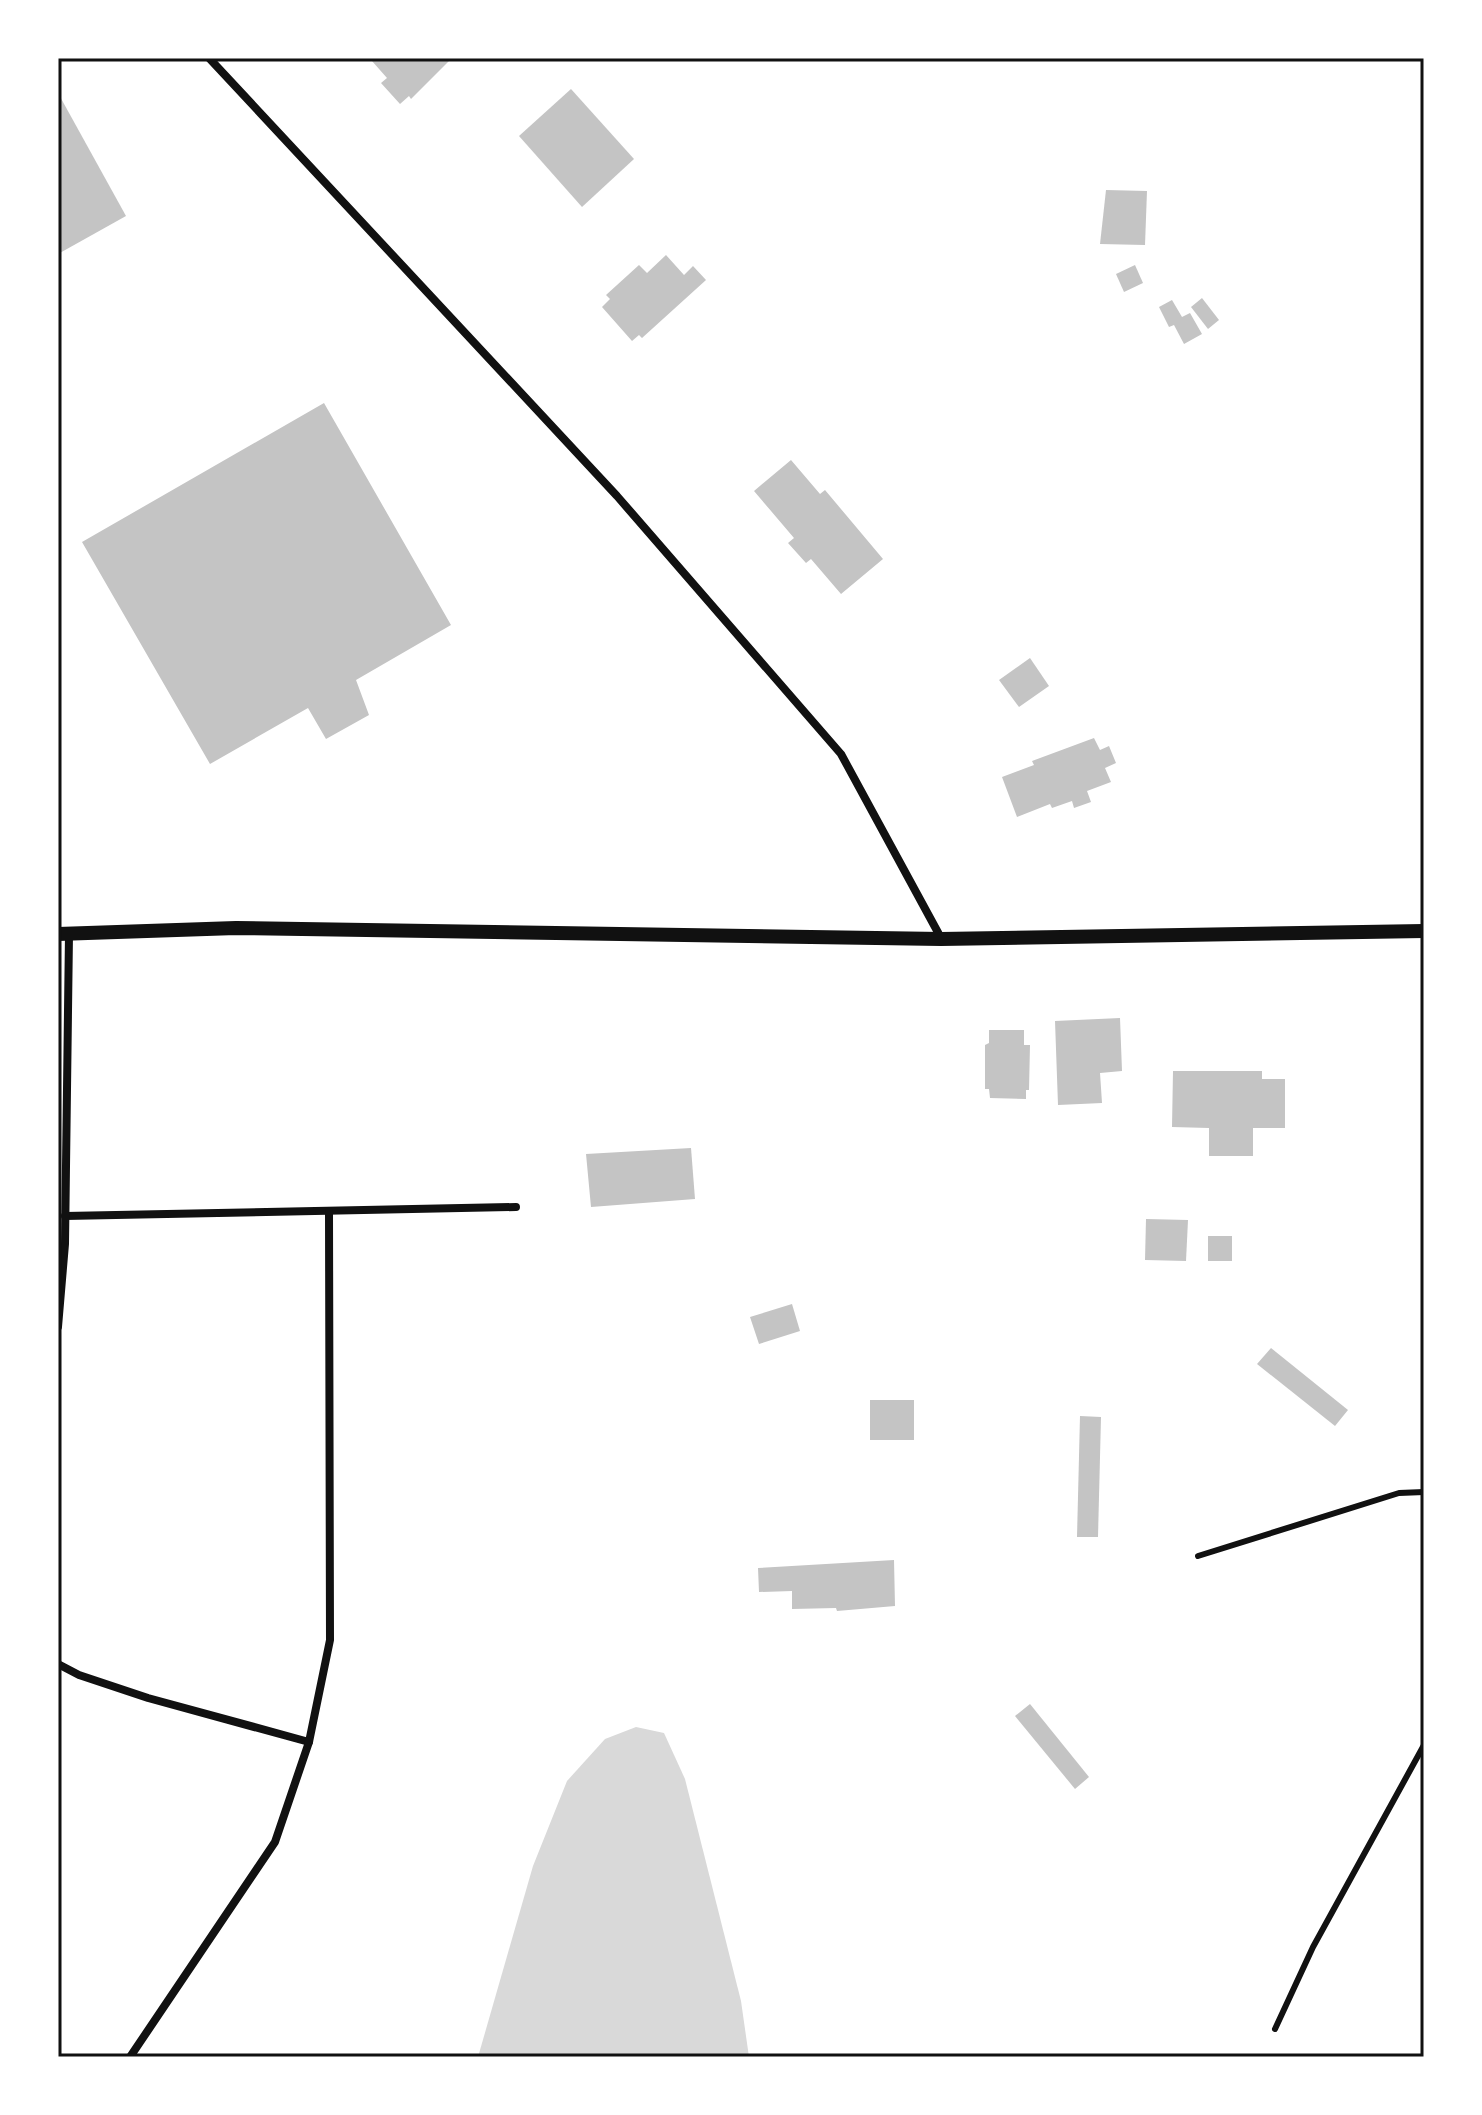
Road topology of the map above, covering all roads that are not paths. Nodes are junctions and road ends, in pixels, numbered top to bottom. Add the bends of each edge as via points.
1 (209, 58) edge
2 (1424, 931) edge
3 (63, 934) edge
4 (941, 939) junction
5 (516, 1207) dead end
6 (329, 1212) junction
7 (65, 1216) junction
8 (58, 1327) edge
9 (1424, 1492) edge
10 (1198, 1556) dead end
11 (58, 1664) edge
12 (309, 1742) junction
13 (1424, 1745) edge
14 (1275, 2029) dead end
15 (130, 2057) edge

1 - 4 street via 617,496 841,754
2 - 4 street
3 - 4 street via 236,928
3 - 7 street
5 - 6 street
6 - 7 street
6 - 12 street via 330,1640
7 - 8 street
9 - 10 lane via 1399,1493
11 - 12 street via 148,1698
12 - 15 street via 275,1842
13 - 14 lane via 1313,1947

